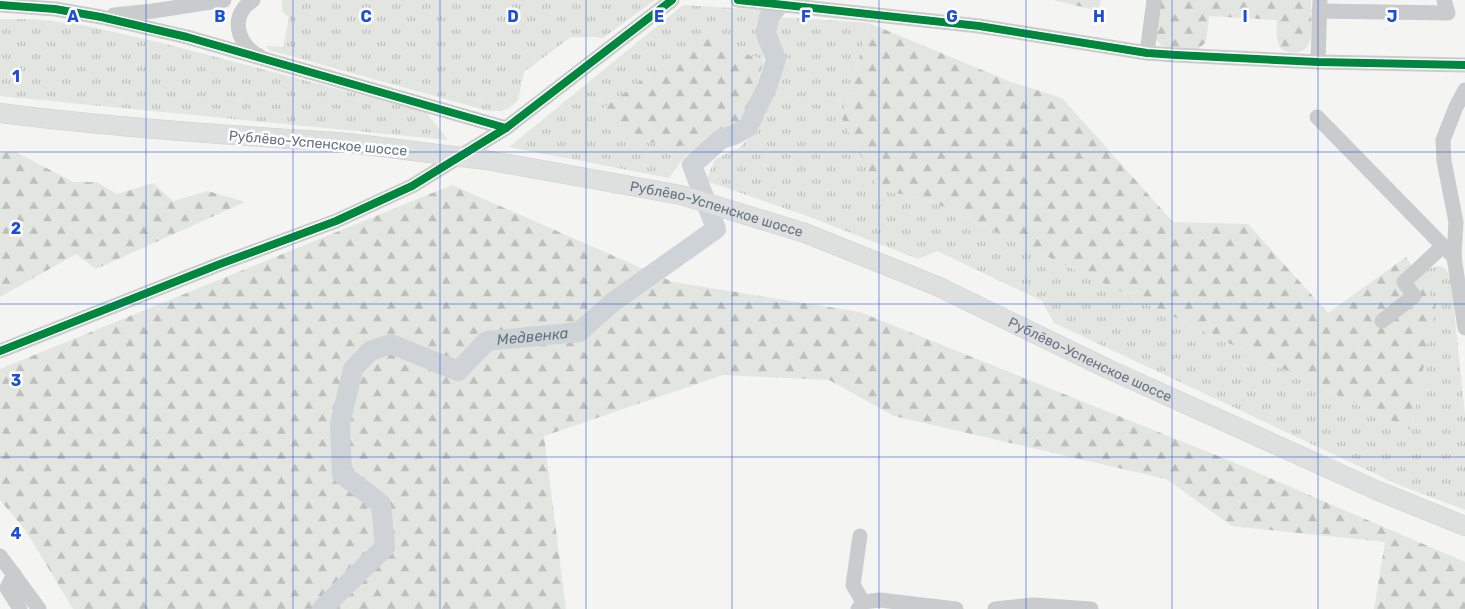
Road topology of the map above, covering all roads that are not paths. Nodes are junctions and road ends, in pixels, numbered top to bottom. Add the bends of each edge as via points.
1 (224, 0) edge
2 (253, 0) edge
3 (672, 0) edge
4 (738, 0) edge
5 (1154, 0) edge
6 (1444, 0) edge
7 (0, 4) edge
8 (56, 4) edge
9 (1320, 6) edge
10 (0, 11) edge
11 (101, 17) junction
12 (1147, 52) junction
13 (267, 60) junction
14 (1318, 62) junction
15 (1465, 65) edge
16 (1465, 90) edge
17 (0, 107) edge
18 (0, 113) edge
19 (1317, 116) dead end
20 (70, 122) junction
21 (506, 128) junction
22 (1465, 202) edge
23 (1456, 222) junction
24 (1443, 246) junction
25 (1454, 257) junction
26 (1382, 321) dead end
27 (1465, 328) edge
28 (0, 351) edge
29 (1465, 526) edge
30 (860, 536) dead end
31 (0, 556) edge
32 (14, 574) junction
33 (861, 606) edge
34 (20, 609) edge
35 (39, 609) edge
36 (956, 609) edge
37 (995, 609) edge
38 (1091, 609) edge

1 - 11 street
2 - 13 street via 244,8 238,26 239,36 252,52
3 - 21 street
4 - 12 street via 979,26
5 - 12 street
6 - 9 street via 1448,13
7 - 8 street
8 - 10 street
8 - 11 street
9 - 14 street
11 - 13 street
12 - 14 street
13 - 21 street
14 - 15 street
16 - 23 street via 1443,140
17 - 20 street
18 - 20 main road, Рублёво-Успенское шоссе
19 - 24 street
20 - 29 main road, Рублёво-Успенское шоссе, bridge via 348,143 486,160 681,195 805,233 937,286 1117,373 1376,490
21 - 28 street via 412,186 336,221
22 - 23 street
23 - 25 street
24 - 25 street
24 - 26 street via 1404,282 1414,296
25 - 27 street
30 - 33 street via 852,585
31 - 32 street
32 - 34 street via 6,588
32 - 35 street
33 - 36 street via 880,600
37 - 38 street via 1033,605

